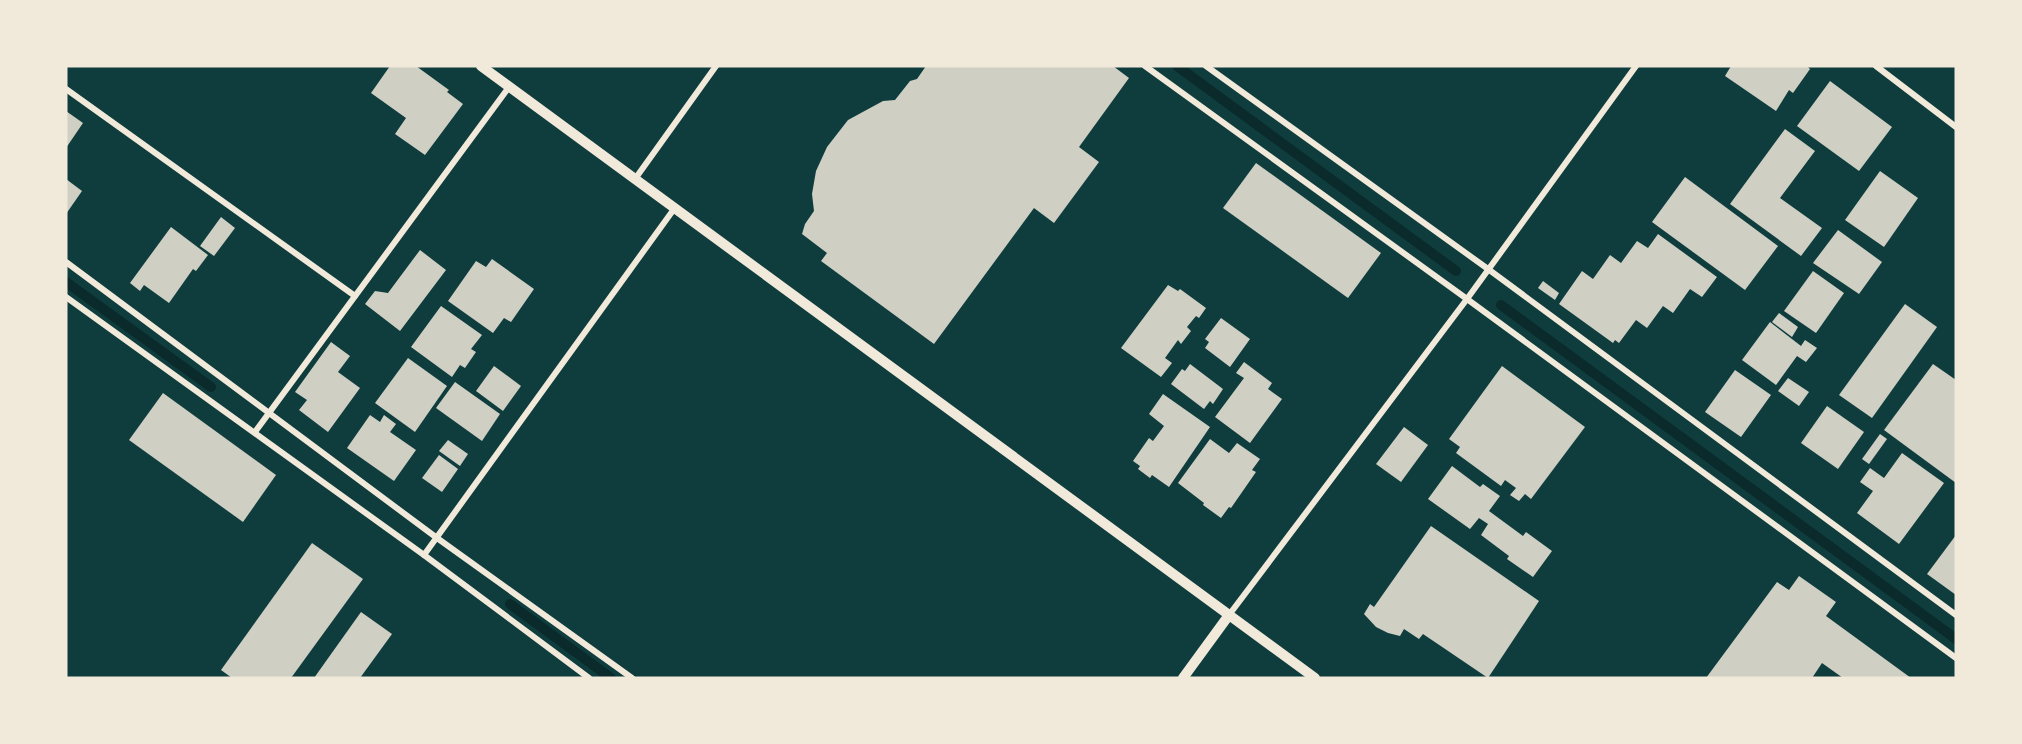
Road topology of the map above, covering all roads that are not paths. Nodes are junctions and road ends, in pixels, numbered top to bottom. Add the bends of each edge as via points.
1 (481, 66) edge
2 (716, 66) edge
3 (1145, 66) edge
4 (1206, 66) edge
5 (1636, 66) edge
6 (1876, 66) edge
7 (509, 87) junction
8 (66, 89) edge
9 (1956, 127) edge
10 (635, 178) junction
11 (674, 209) junction
12 (66, 262) edge
13 (1488, 269) junction
14 (355, 296) junction
15 (66, 297) edge
16 (1467, 299) junction
17 (269, 413) junction
18 (255, 432) junction
19 (436, 538) junction
20 (424, 555) junction
21 (1229, 615) junction
22 (1956, 615) edge
23 (1956, 658) edge
24 (589, 678) edge
25 (632, 678) edge
26 (1183, 678) edge
27 (1315, 678) edge

1 - 7 street
2 - 10 street
3 - 16 street
4 - 13 street
5 - 13 street
6 - 9 street
7 - 10 street
7 - 14 street
8 - 14 street
10 - 11 street
11 - 19 street
11 - 21 street
12 - 17 street
13 - 16 street
13 - 22 street
14 - 17 street
15 - 18 street
16 - 21 street
16 - 23 street
17 - 18 street
17 - 19 street
18 - 20 street
19 - 20 street
19 - 25 street
20 - 24 street
21 - 26 street
21 - 27 street

